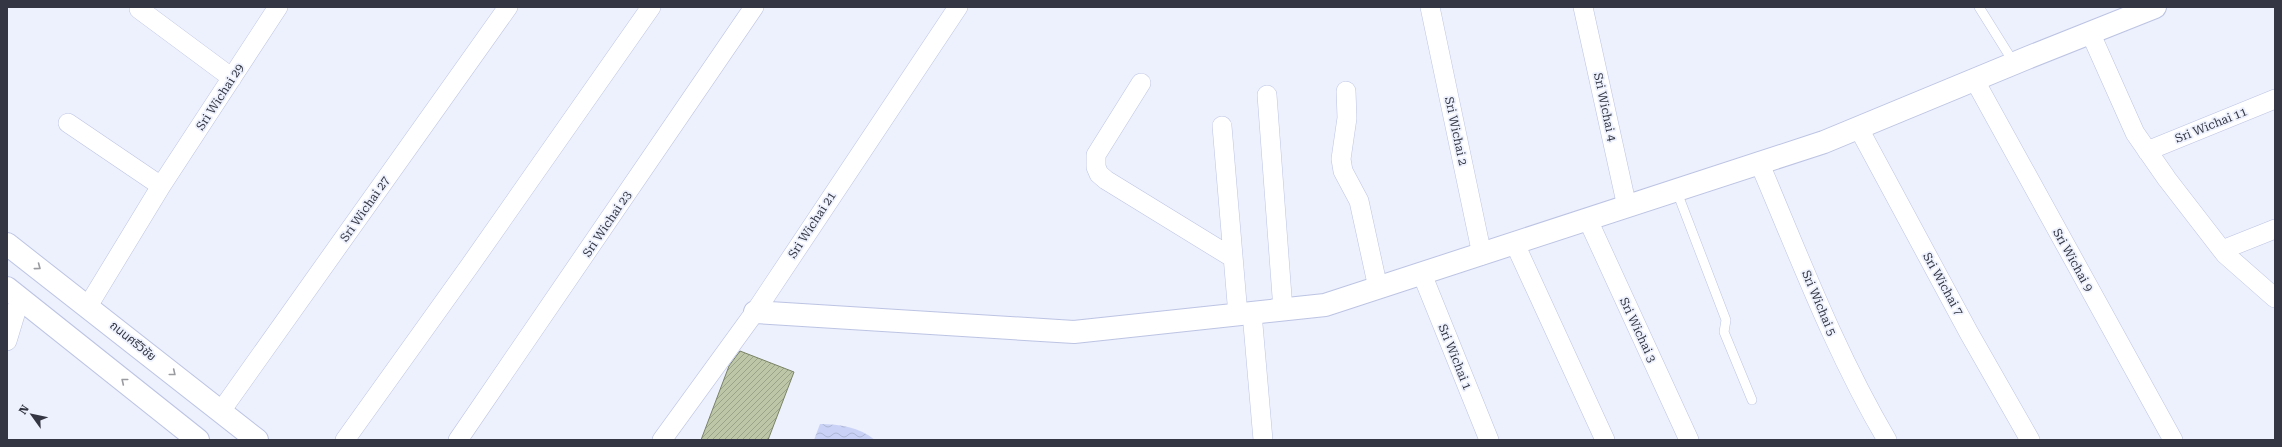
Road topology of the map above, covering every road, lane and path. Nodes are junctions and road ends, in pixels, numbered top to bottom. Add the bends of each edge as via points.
1 (278, 7) edge
2 (508, 7) edge
3 (650, 7) edge
4 (754, 7) edge
5 (958, 7) edge
6 (1430, 7) edge
7 (1583, 7) edge
8 (1979, 7) edge
9 (2155, 7) edge
10 (139, 9) dead end
11 (2090, 32) junction
12 (2014, 63) junction
13 (232, 78) junction
14 (1974, 79) junction
15 (1140, 83) dead end
16 (1346, 90) dead end
17 (1267, 95) dead end
18 (2275, 99) edge
19 (68, 124) dead end
20 (1222, 126) dead end
21 (1858, 127) junction
22 (2148, 151) junction
23 (1759, 162) junction
24 (161, 186) junction
25 (1677, 192) junction
26 (1627, 207) junction
27 (1588, 220) junction
28 (2275, 229) edge
29 (7, 244) edge
30 (1514, 244) junction
31 (2222, 250) junction
32 (1482, 255) junction
33 (1233, 258) junction
34 (1422, 274) junction
35 (1378, 288) junction
36 (14, 293) edge
37 (2275, 298) edge
38 (88, 306) junction
39 (1283, 310) junction
40 (755, 312) junction
41 (1245, 314) junction
42 (7, 341) edge
43 (1752, 400) dead end
44 (221, 411) junction
45 (198, 440) edge
46 (257, 440) edge
47 (345, 440) edge
48 (458, 440) edge
49 (662, 440) edge
50 (1263, 440) edge
51 (1489, 440) edge
52 (1605, 440) edge
53 (1688, 440) edge
54 (1887, 440) edge
55 (2030, 440) edge
56 (2173, 440) edge

1 - 13 street, Sri Wichai 29
2 - 44 street, Sri Wichai 27
3 - 47 street
4 - 48 street, Sri Wichai 23
5 - 40 street, Sri Wichai 21
6 - 32 street, Sri Wichai 2
7 - 26 street, Sri Wichai 4
8 - 12 lane
9 - 11 street
10 - 13 street
11 - 12 street
11 - 22 street via 2136,133
12 - 14 street
13 - 24 street, Sri Wichai 29
14 - 21 street
14 - 56 street, Sri Wichai 9
15 - 33 street via 1096,155 1096,167 1100,174 1136,199
16 - 35 street via 1347,118 1341,159 1346,176 1359,201
17 - 39 street
18 - 22 street, Sri Wichai 11
19 - 24 street
20 - 33 street
21 - 23 street via 1824,142
21 - 55 street, Sri Wichai 7
22 - 31 street via 2166,179
23 - 25 street
23 - 54 street, Sri Wichai 5 via 1839,350 1862,398
24 - 38 street, Sri Wichai 29
25 - 26 street
25 - 43 lane via 1726,320 1724,332
26 - 27 street
27 - 30 street
27 - 53 street, Sri Wichai 3
28 - 31 street
29 -> 38 street, ถนนศรีวิชัย
30 - 32 street
30 - 52 street
31 - 37 street
32 - 34 street
33 - 41 street
34 - 35 street
34 - 51 street, Sri Wichai 1
35 - 39 street via 1325,305
36 - 42 street
45 -> 36 street
38 -> 44 street, ถนนศรีวิชัย
39 - 41 street
40 - 41 street via 1074,332
40 - 49 street, Sri Wichai 21
41 - 50 street
44 - 46 street, ถนนศรีวิชัย

